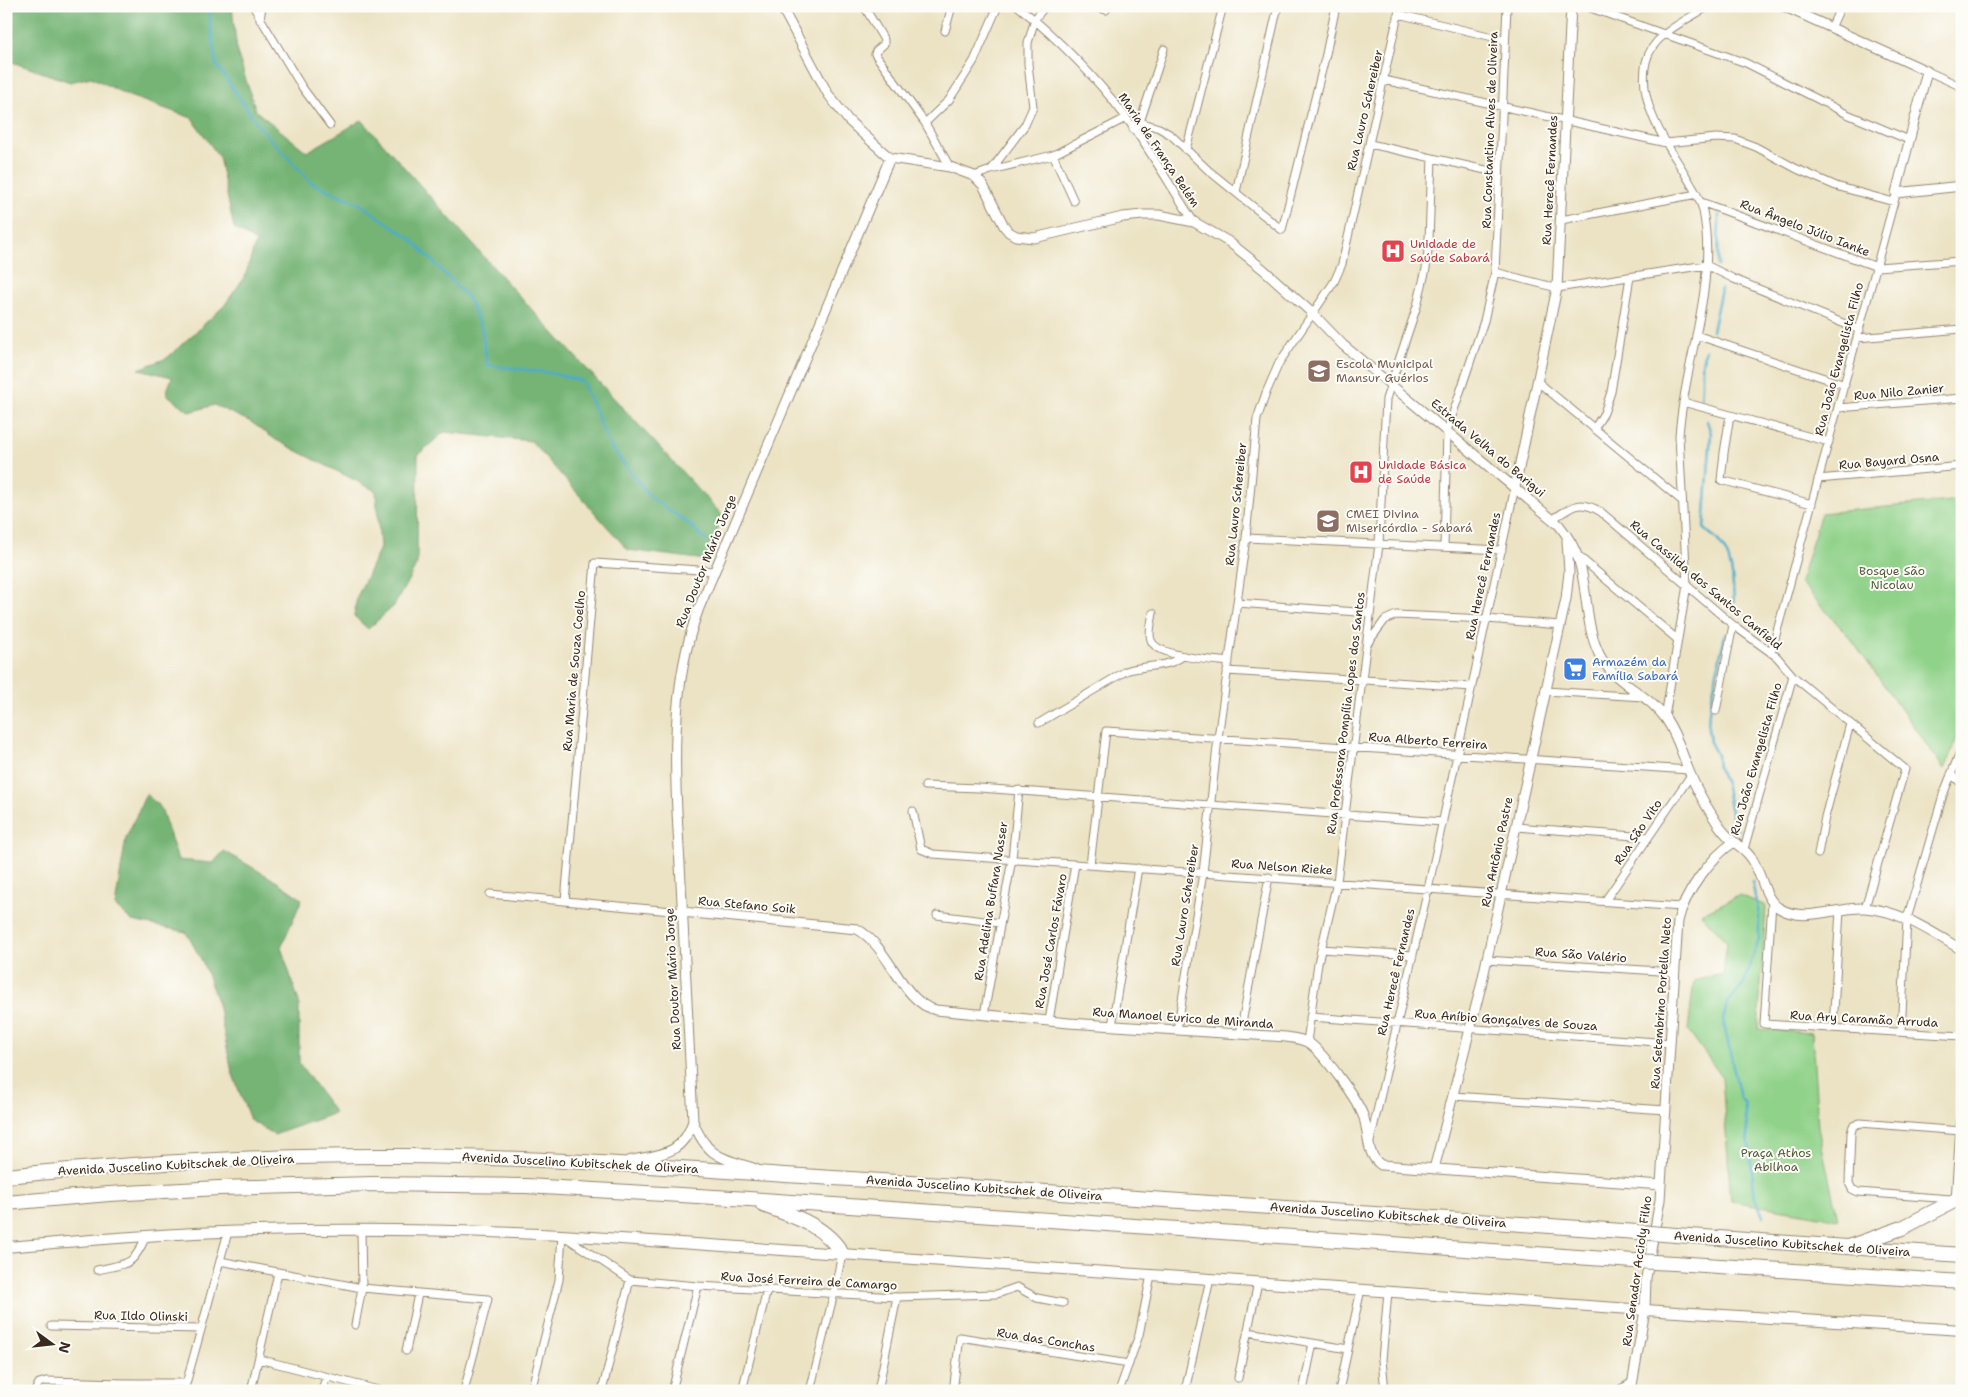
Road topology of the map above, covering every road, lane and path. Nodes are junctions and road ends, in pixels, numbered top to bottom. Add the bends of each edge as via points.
1 (253, 6) edge
2 (262, 6) edge
3 (782, 6) edge
4 (864, 6) edge
5 (952, 6) edge
6 (998, 6) edge
7 (1018, 6) edge
8 (1045, 6) edge
9 (1093, 6) edge
10 (1222, 6) edge
11 (1278, 6) edge
12 (1336, 6) edge
13 (1400, 6) edge
14 (1507, 6) edge
15 (1570, 6) edge
16 (1585, 6) edge
17 (1709, 6) edge
18 (1840, 6) edge
19 (1785, 7) edge
20 (1106, 10) dead end
21 (1398, 14) junction
22 (260, 20) junction
23 (1034, 20) junction
24 (1831, 28) junction
25 (945, 31) dead end
26 (1664, 35) junction
27 (1505, 40) junction
28 (1164, 49) dead end
29 (1927, 72) junction
30 (1384, 80) junction
31 (1962, 87) edge
32 (1502, 107) junction
33 (1126, 118) junction
34 (1565, 121) junction
35 (1140, 122) junction
36 (925, 123) junction
37 (330, 125) dead end
38 (1133, 129) junction
39 (1909, 140) junction
40 (1370, 144) junction
41 (1666, 144) junction
42 (1186, 150) junction
43 (1053, 155) junction
44 (890, 158) junction
45 (1432, 158) junction
46 (950, 167) junction
47 (991, 170) junction
48 (1499, 173) junction
49 (974, 176) junction
50 (1962, 186) edge
51 (1236, 192) junction
52 (1697, 194) junction
53 (1895, 197) junction
54 (1074, 201) dead end
55 (1701, 202) junction
56 (1561, 220) junction
57 (1194, 222) junction
58 (1962, 261) edge
59 (1706, 265) junction
60 (1877, 267) junction
61 (1495, 272) junction
62 (1630, 277) junction
63 (1557, 288) junction
64 (1312, 313) junction
65 (1962, 329) edge
66 (1858, 334) junction
67 (1696, 335) junction
68 (1538, 382) junction
69 (1390, 384) junction
70 (1844, 385) junction
71 (1962, 398) edge
72 (1683, 402) junction
73 (1838, 408) junction
74 (1730, 415) junction
75 (1594, 429) junction
76 (1447, 431) junction
77 (1829, 442) junction
78 (1962, 466) edge
79 (1818, 479) junction
80 (1515, 487) junction
81 (1681, 500) junction
82 (1812, 504) junction
83 (1553, 519) junction
84 (1567, 536) junction
85 (1246, 538) junction
86 (1378, 544) junction
87 (1444, 547) junction
88 (1502, 550) junction
89 (1577, 555) junction
90 (714, 572) junction
91 (1687, 585) junction
92 (1237, 603) junction
93 (1370, 612) junction
94 (1153, 613) dead end
95 (1487, 619) junction
96 (1560, 625) junction
97 (1733, 625) junction
98 (1678, 640) junction
99 (1366, 645) junction
100 (1771, 653) junction
101 (1183, 656) junction
102 (1229, 662) junction
103 (1228, 671) junction
104 (1792, 676) junction
105 (1362, 680) junction
106 (1472, 687) junction
107 (1545, 691) junction
108 (1643, 698) junction
109 (1716, 711) dead end
110 (1665, 717) junction
111 (1039, 723) dead end
112 (1850, 724) junction
113 (1218, 738) junction
114 (1354, 747) junction
115 (1962, 747) edge
116 (1458, 754) junction
117 (1530, 759) junction
118 (1690, 772) junction
119 (1951, 774) junction
120 (1962, 784) edge
121 (925, 786) dead end
122 (1019, 790) junction
123 (1098, 796) junction
124 (1211, 805) junction
125 (913, 811) dead end
126 (1345, 815) junction
127 (1443, 822) junction
128 (1516, 827) junction
129 (1648, 837) junction
130 (1734, 842) junction
131 (1744, 849) junction
132 (1818, 854) dead end
133 (1012, 859) junction
134 (1075, 864) junction
135 (1090, 865) junction
136 (1138, 868) junction
137 (1203, 873) junction
138 (1269, 878) junction
139 (1337, 882) junction
140 (1428, 889) junction
141 (490, 894) dead end
142 (1501, 894) junction
143 (565, 901) junction
144 (1604, 901) junction
145 (1772, 902) junction
146 (1682, 906) junction
147 (1865, 908) junction
148 (1840, 910) junction
149 (682, 912) junction
150 (937, 915) dead end
151 (1907, 919) junction
152 (1000, 923) junction
153 (1321, 949) junction
154 (1962, 950) edge
155 (1413, 955) junction
156 (1486, 960) junction
157 (1675, 972) junction
158 (936, 1010) joint
159 (984, 1015) junction
160 (1310, 1017) junction
161 (1049, 1021) junction
162 (1397, 1023) junction
163 (1112, 1026) junction
164 (1833, 1028) junction
165 (1470, 1029) junction
166 (1177, 1030) junction
167 (1901, 1032) junction
168 (1240, 1034) junction
169 (1962, 1036) edge
170 (1307, 1042) junction
171 (1670, 1043) junction
172 (1453, 1096) junction
173 (1666, 1110) junction
174 (1962, 1114) edge
175 (693, 1122) junction
176 (1960, 1131) junction
177 (1369, 1144) junction
178 (620, 1163) junction
179 (1434, 1169) junction
180 (6, 1174) edge
181 (771, 1174) junction
182 (1662, 1185) junction
183 (749, 1199) junction
184 (1959, 1200) edge
185 (6, 1203) edge
186 (361, 1230) junction
187 (228, 1232) junction
188 (562, 1235) junction
189 (146, 1236) junction
190 (6, 1247) edge
191 (1844, 1248) junction
192 (842, 1254) junction
193 (1962, 1255) edge
194 (220, 1261) junction
195 (97, 1270) dead end
196 (278, 1273) junction
197 (1151, 1275) junction
198 (1210, 1278) junction
199 (630, 1280) junction
200 (1258, 1282) junction
201 (1962, 1282) edge
202 (698, 1286) junction
203 (362, 1288) junction
204 (767, 1290) junction
205 (1360, 1290) junction
206 (1388, 1292) junction
207 (418, 1294) junction
208 (834, 1294) junction
209 (897, 1297) junction
210 (1063, 1303) dead end
211 (1645, 1310) junction
212 (51, 1326) dead end
213 (354, 1326) dead end
214 (201, 1329) junction
215 (1962, 1330) edge
216 (1248, 1332) junction
217 (1313, 1343) junction
218 (1348, 1349) junction
219 (406, 1351) dead end
220 (259, 1359) junction
221 (1129, 1364) junction
222 (326, 1377) junction
223 (1238, 1378) dead end
224 (186, 1383) junction
225 (1632, 1386) edge
226 (35, 1391) edge
227 (184, 1391) edge
228 (251, 1391) edge
229 (322, 1391) edge
230 (382, 1391) edge
231 (464, 1391) edge
232 (531, 1391) edge
233 (602, 1391) edge
234 (672, 1391) edge
235 (742, 1391) edge
236 (810, 1391) edge
237 (878, 1391) edge
238 (954, 1391) edge
239 (1119, 1391) edge
240 (1185, 1391) edge
241 (1302, 1391) edge
242 (1339, 1391) edge
243 (1385, 1391) edge
244 (1617, 1391) edge

1 - 22 street
2 - 22 street
3 - 44 street via 836,106
4 - 36 street via 884,40 876,54
5 - 25 street
6 - 36 street via 974,61 949,100
7 - 23 street, Maria de França Belém
8 - 23 street
9 - 20 street
10 - 42 street
11 - 51 street
12 - 51 street via 1282,230
13 - 21 street, Rua Lauro Schereiber
14 - 27 street, Rua Constantino Alves de Oliveira
15 - 34 street, Rua Herecê Fernandes
16 - 26 street
17 - 26 street
18 - 24 street
19 - 24 street
21 - 27 street
21 - 30 street, Rua Lauro Schereiber
22 - 37 street
23 - 33 street, Maria de França Belém via 1081,63
23 - 47 street via 1028,42 1033,107 1025,125
24 - 29 street
26 - 39 street via 1746,63 1847,114
26 - 41 street via 1652,45 1644,82 1651,111
27 - 32 street, Rua Constantino Alves de Oliveira
28 - 35 street
29 - 31 street
29 - 39 street, Rua João Evangelista Filho
30 - 32 street
30 - 40 street, Rua Lauro Schereiber
32 - 34 street
32 - 48 street, Rua Constantino Alves de Oliveira
33 - 38 street, Maria de França Belém
33 - 43 street
34 - 41 street
34 - 56 street, Rua Herecê Fernandes
35 - 38 street
35 - 42 street via 1171,135
36 - 46 street
38 - 57 street, Maria de França Belém
39 - 53 street, Rua João Evangelista Filho
40 - 45 street
40 - 64 street, Rua Lauro Schereiber via 1342,264 1334,282
41 - 52 street
41 - 53 street via 1735,139 1836,186
42 - 51 street
43 - 47 street
43 - 54 street
44 - 46 street
44 - 90 street, Rua Doutor Mário Jorge
45 - 48 street
45 - 69 street, Rua Professora Pompília Lopes dos Santos via 1426,269
46 - 49 street
47 - 49 street
48 - 61 street, Rua Constantino Alves de Oliveira
49 - 57 street, Estrada Velha do Barigui via 987,191 1004,226 1009,232 1025,238 1143,215
50 - 53 street
52 - 55 street
52 - 56 street
53 - 60 street, Rua João Evangelista Filho
55 - 59 street
55 - 60 street, Rua Ângelo Júlio Ianke
56 - 63 street, Rua Herecê Fernandes
57 - 64 street, Estrada Velha do Barigui via 1229,242
58 - 60 street, Rua Ângelo Júlio Ianke
59 - 62 street
59 - 66 street
59 - 67 street
60 - 66 street, Rua João Evangelista Filho
61 - 63 street
61 - 76 street, Rua Constantino Alves de Oliveira via 1475,350
62 - 63 street
62 - 75 street via 1612,392
63 - 68 street, Rua Herecê Fernandes
64 - 69 street, Estrada Velha do Barigui via 1343,345
64 - 85 street, Rua Lauro Schereiber via 1279,363 1259,412
65 - 66 street
66 - 70 street, Rua João Evangelista Filho
67 - 70 street
67 - 72 street
68 - 75 street
68 - 80 street, Rua Herecê Fernandes
69 - 76 street, Estrada Velha do Barigui
69 - 86 street, Rua Professora Pompília Lopes dos Santos
70 - 73 street, Rua João Evangelista Filho
71 - 73 street, Rua Nilo Zanier
72 - 74 street
72 - 81 street via 1679,436
73 - 77 street, Rua João Evangelista Filho
74 - 77 street
74 - 82 street via 1721,480
75 - 81 street
76 - 80 street, Estrada Velha do Barigui
76 - 87 street, Rua Constantino Alves de Oliveira
77 - 79 street, Rua João Evangelista Filho
78 - 79 street, Rua Bayard Osna
79 - 82 street, Rua João Evangelista Filho
80 - 83 street, Estrada Velha do Barigui
80 - 88 street, Rua Herecê Fernandes
81 - 91 street
82 - 100 street, Rua João Evangelista Filho
83 - 84 street, Estrada Velha do Barigui
83 - 91 street, Rua Cassilda dos Santos Canfield via 1578,504 1592,507
84 - 89 street, Estrada Velha do Barigui
84 - 96 street, Rua Antônio Pastre via 1569,572
85 - 86 street
85 - 92 street, Rua Lauro Schereiber
86 - 87 street
86 - 93 street, Rua Professora Pompília Lopes dos Santos
87 - 88 street
88 - 95 street, Rua Herecê Fernandes
89 - 98 street
89 - 108 street, Estrada Velha do Barigui via 1598,652 1615,676
90 - 143 street, Rua Maria de Souza Coelho via 595,563
90 - 149 street, Rua Doutor Mário Jorge via 686,644 677,706 676,788
91 - 97 street, Rua Cassilda dos Santos Canfield
91 - 98 street
92 - 93 street
92 - 102 street, Rua Lauro Schereiber
93 - 99 street, Rua Professora Pompília Lopes dos Santos
94 - 101 street via 1150,634 1154,646
95 - 96 street
95 - 99 street via 1396,615 1385,620
95 - 106 street, Rua Herecê Fernandes
96 - 107 street, Rua Antônio Pastre
97 - 100 street, Rua Cassilda dos Santos Canfield
97 - 109 street
98 - 110 street
99 - 105 street, Rua Professora Pompília Lopes dos Santos
100 - 104 street, Rua Cassilda dos Santos Canfield
101 - 102 street
101 - 111 street via 1169,664 1126,671
102 - 103 street, Rua Lauro Schereiber
103 - 105 street
103 - 113 street, Rua Lauro Schereiber
104 - 112 street, Rua Cassilda dos Santos Canfield
104 - 131 street, Rua João Evangelista Filho
105 - 106 street
105 - 114 street, Rua Professora Pompília Lopes dos Santos
106 - 116 street, Rua Herecê Fernandes
107 - 108 street
107 - 117 street, Rua Antônio Pastre
108 - 110 street, Estrada Velha do Barigui
110 - 118 street, Estrada Velha do Barigui
112 - 132 street
112 - 147 street, Rua Cassilda dos Santos Canfield via 1905,769
113 - 114 street, Rua Alberto Ferreira
113 - 123 street, Rua Alberto Ferreira via 1106,731
113 - 124 street, Rua Lauro Schereiber
114 - 116 street, Rua Alberto Ferreira
114 - 126 street, Rua Professora Pompília Lopes dos Santos
115 - 119 street
116 - 117 street, Rua Alberto Ferreira
116 - 127 street, Rua Herecê Fernandes
117 - 118 street, Rua Alberto Ferreira
117 - 128 street, Rua Antônio Pastre
118 - 129 street, Rua São Vito
118 - 130 street, Estrada Velha do Barigui via 1713,816
119 - 120 street
119 - 151 street
121 - 122 street
122 - 123 street
122 - 133 street, Rua Adelina Buffara Nasser
123 - 124 street
123 - 135 street
124 - 126 street
124 - 137 street, Rua Lauro Schereiber
125 - 133 street, Rua Nelson Rieke via 919,845 924,851
126 - 127 street
126 - 139 street, Rua Professora Pompília Lopes dos Santos
127 - 140 street, Rua Herecê Fernandes
128 - 129 street
128 - 142 street, Rua Antônio Pastre
129 - 144 street, Rua São Vito
130 - 131 street, Estrada Velha do Barigui
130 - 146 street, Rua Setembrino Portella Neto via 1715,856
131 - 145 street, Estrada Velha do Barigui via 1754,861
133 - 134 street, Rua Nelson Rieke
133 - 152 street, Rua Adelina Buffara Nasser
134 - 135 street, Rua Nelson Rieke
134 - 161 street, Rua José Carlos Fávaro
135 - 136 street, Rua Nelson Rieke
136 - 137 street, Rua Nelson Rieke
136 - 163 street
137 - 138 street, Rua Nelson Rieke
137 - 166 street, Rua Lauro Schereiber
138 - 139 street, Rua Nelson Rieke
138 - 168 street
139 - 140 street, Rua Nelson Rieke
139 - 153 street, Rua Professora Pompília Lopes dos Santos
140 - 142 street, Rua Nelson Rieke
140 - 155 street, Rua Herecê Fernandes
141 - 143 street, Rua Stefano Soik
142 - 144 street, Rua Nelson Rieke
142 - 156 street, Rua Antônio Pastre
143 - 149 street, Rua Stefano Soik
144 - 146 street, Rua Nelson Rieke
145 - 148 street via 1785,911 1795,913
145 - 164 street, Rua Ary Caramão Arruda via 1764,1024
146 - 157 street, Rua Setembrino Portella Neto
147 - 148 street
147 - 151 street
148 - 164 street
149 - 158 street, Rua Stefano Soik via 857,929 876,944 914,998
149 - 175 street, Rua Doutor Mário Jorge
150 - 152 street
151 - 154 street
151 - 167 street
152 - 159 street, Rua Adelina Buffara Nasser
153 - 155 street
153 - 160 street, Rua Professora Pompília Lopes dos Santos
155 - 162 street, Rua Herecê Fernandes
156 - 157 street, Rua São Valério
156 - 165 street, Rua Antônio Pastre
157 - 171 street, Rua Setembrino Portella Neto
158 - 159 street, Rua Manoel Eurico de Miranda
159 - 161 street, Rua Manoel Eurico de Miranda
160 - 162 street, Rua Aníbio Gonçalves de Souza
160 - 170 street, Rua Professora Pompília Lopes dos Santos
161 - 163 street, Rua Manoel Eurico de Miranda
162 - 165 street, Rua Aníbio Gonçalves de Souza
162 - 177 street, Rua Herecê Fernandes
163 - 166 street, Rua Manoel Eurico de Miranda
164 - 167 street, Rua Ary Caramão Arruda
165 - 171 street, Rua Aníbio Gonçalves de Souza
165 - 172 street, Rua Antônio Pastre
166 - 168 street, Rua Manoel Eurico de Miranda
167 - 169 street, Rua Ary Caramão Arruda
168 - 170 street, Rua Manoel Eurico de Miranda
170 - 177 street via 1324,1059 1362,1111
171 - 173 street, Rua Setembrino Portella Neto
172 - 173 street
172 - 179 street, Rua Antônio Pastre
173 - 182 street, Rua Setembrino Portella Neto
174 - 176 street
175 - 178 street via 686,1139 674,1149
175 - 181 street, Rua Doutor Mário Jorge via 701,1141 710,1151
176 - 184 street
176 - 184 street via 1860,1123 1853,1126 1849,1183 1858,1192
177 - 179 street via 1373,1157 1381,1165
178 - 180 highway, Avenida Juscelino Kubitschek de Oliveira via 341,1156 164,1163
178 - 181 highway, Avenida Juscelino Kubitschek de Oliveira
179 - 182 street
181 - 191 highway, Avenida Juscelino Kubitschek de Oliveira, bridge
182 - 211 street, Rua Senador Accioly Filho via 1645,1289
183 - 185 highway, Avenida Juscelino Kubitschek de Oliveira via 526,1186 372,1184 201,1188
183 - 192 highway via 818,1230 831,1239
183 - 201 highway, Avenida Juscelino Kubitschek de Oliveira, bridge
184 - 191 highway via 1895,1230
186 - 187 main road
186 - 188 main road
186 - 203 street
187 - 189 main road
187 - 194 street
188 - 192 main road
188 - 199 street, Rua José Ferreira de Camargo
188 - 232 street via 558,1288
189 - 190 main road
189 - 195 street via 136,1258
191 - 193 highway, Avenida Juscelino Kubitschek de Oliveira
192 - 197 main road
192 - 208 street
194 - 196 street
194 - 214 street
196 - 203 street
196 - 220 street
197 - 198 main road
197 - 221 street via 1139,1335
198 - 200 main road
198 - 240 street
199 - 202 street, Rua José Ferreira de Camargo
199 - 233 street
200 - 205 main road
200 - 216 street
202 - 204 street, Rua José Ferreira de Camargo
202 - 234 street
203 - 207 street
203 - 213 street
204 - 208 street, Rua José Ferreira de Camargo
204 - 235 street
205 - 206 main road
205 - 218 street
206 - 211 main road
206 - 243 street via 1382,1360
207 - 219 street
207 - 231 street via 488,1298
208 - 209 street, Rua José Ferreira de Camargo
208 - 236 street
209 - 210 street, Rua José Ferreira de Camargo via 997,1294 1017,1286 1037,1298
209 - 237 street
211 - 215 main road
211 - 225 street, Rua Senador Accioly Filho
212 - 214 street, Rua Ildo Olinski
214 - 224 street
216 - 217 street
216 - 223 street
217 - 218 street
217 - 241 street
218 - 242 street
220 - 222 street
220 - 228 street
221 - 238 street, Rua das Conchas via 960,1337
221 - 239 street
222 - 229 street
222 - 230 street
224 - 226 street via 46,1380 39,1383
224 - 227 street
225 - 244 street

